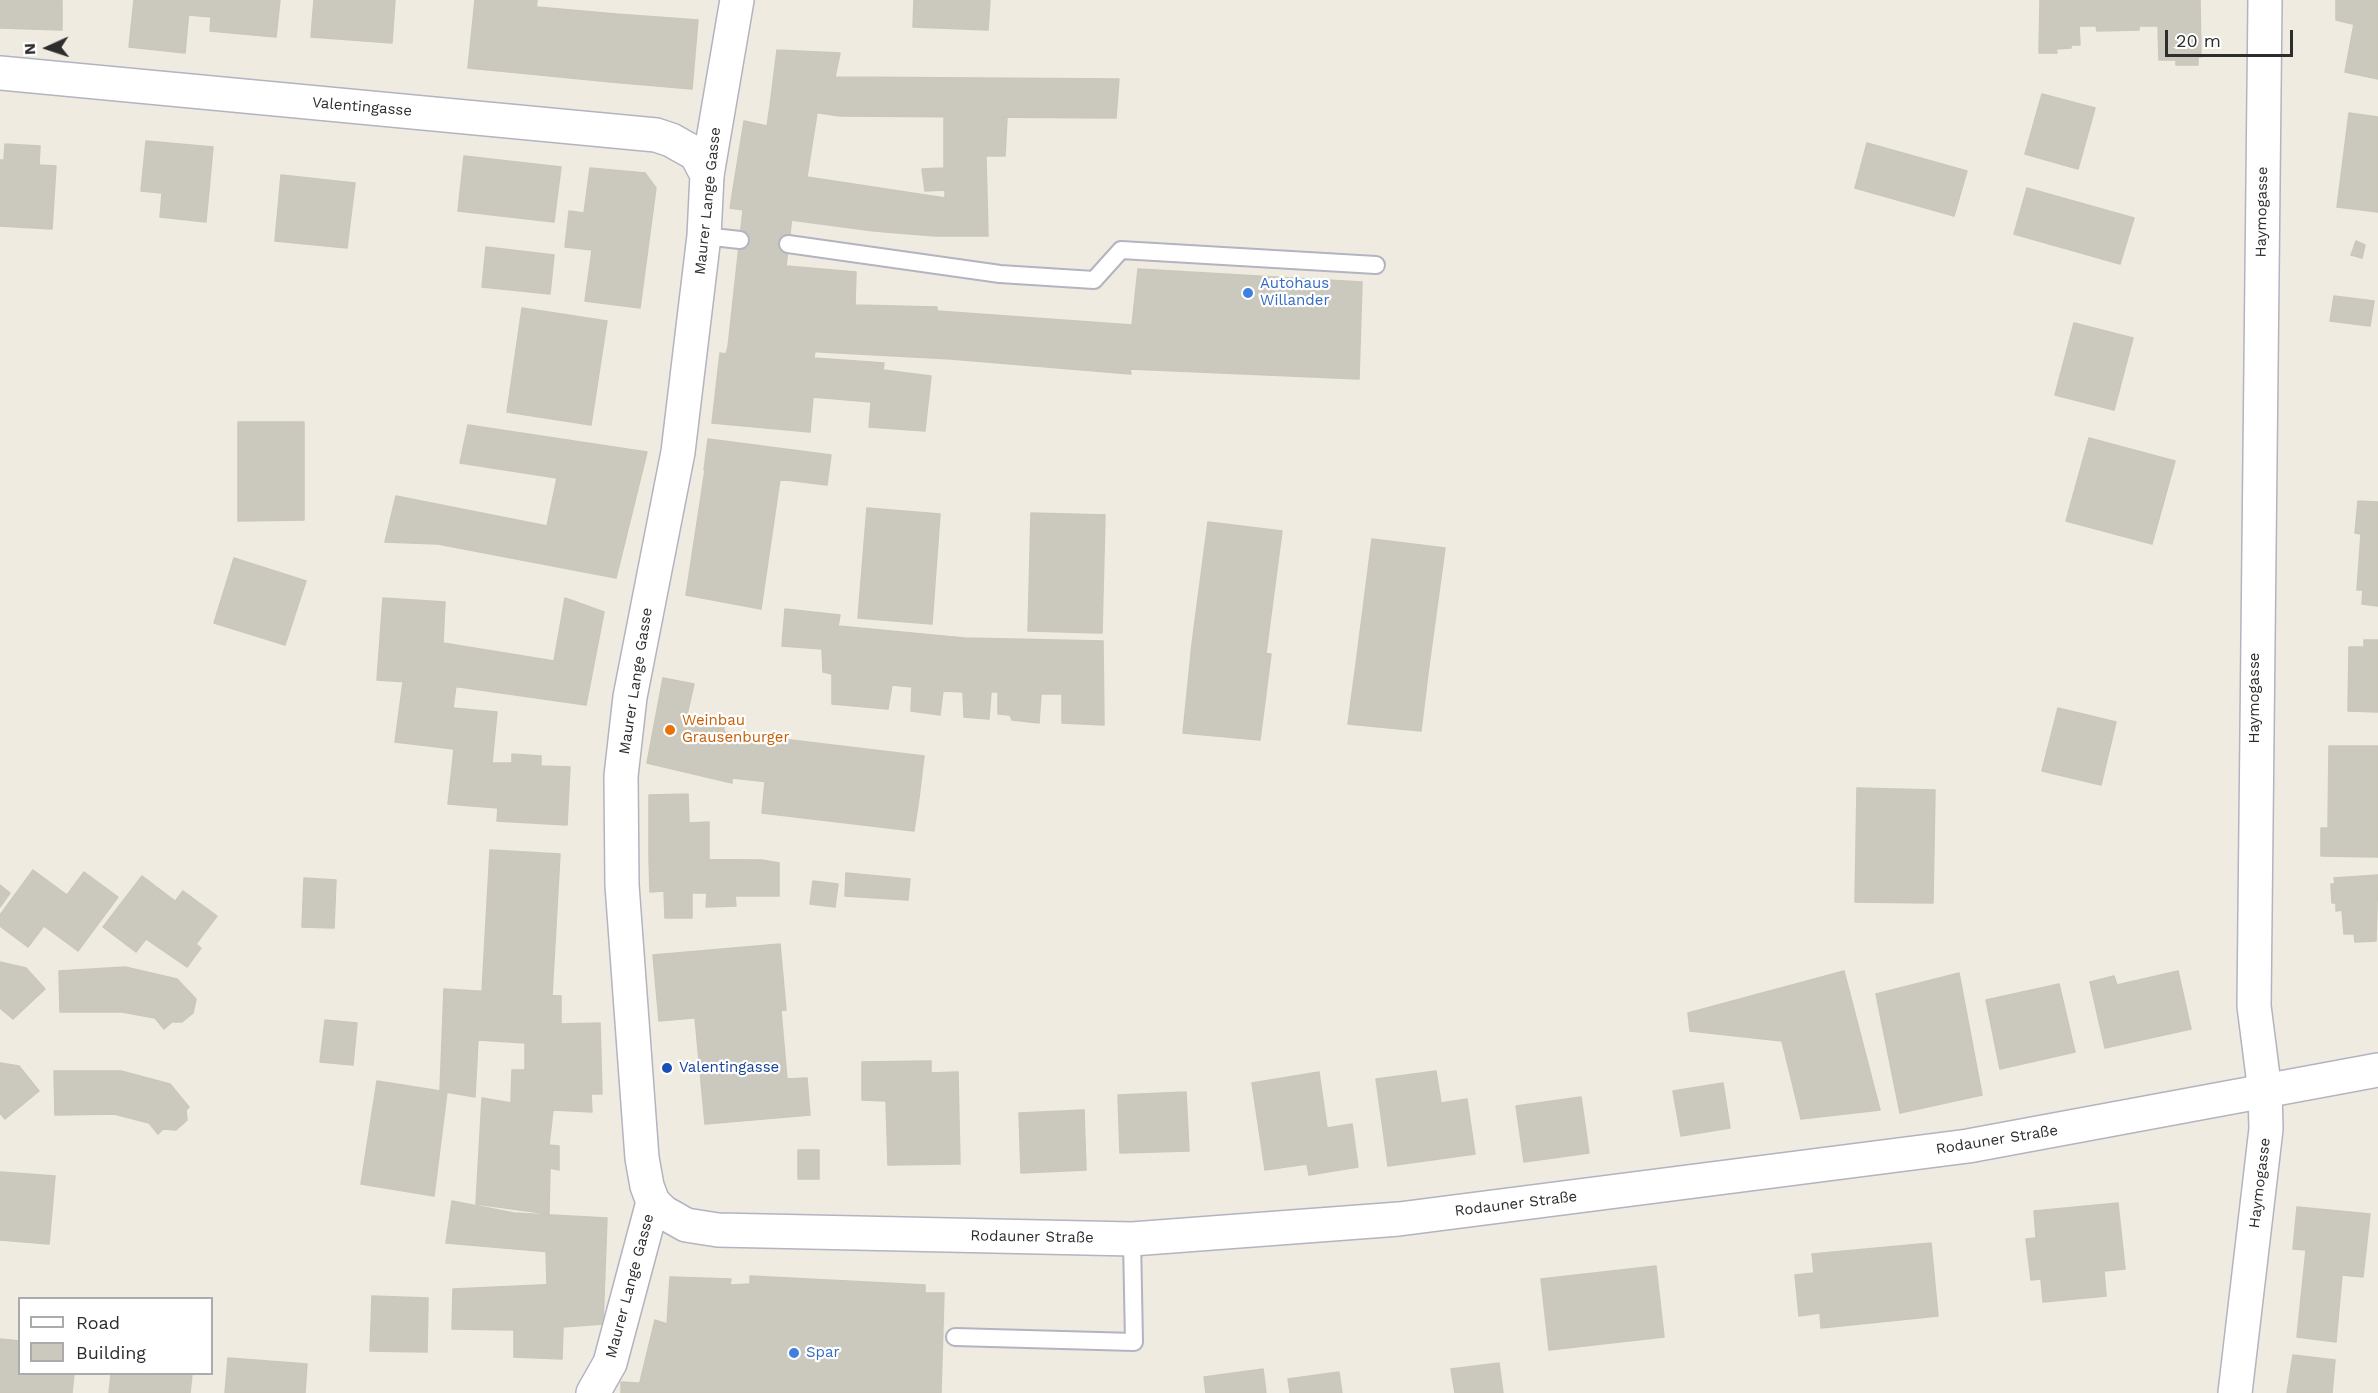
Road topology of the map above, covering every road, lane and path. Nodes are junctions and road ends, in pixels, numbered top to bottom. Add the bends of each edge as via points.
1 (736, 0) edge
2 (2265, 0) edge
3 (0, 73) edge
4 (707, 175) junction
5 (704, 236) junction
6 (740, 240) dead end
7 (788, 244) dead end
8 (1376, 266) dead end
9 (2378, 1070) edge
10 (2265, 1092) junction
11 (653, 1202) junction
12 (1132, 1239) junction
13 (955, 1337) dead end
14 (593, 1393) edge
15 (2235, 1393) edge

1 - 4 main road, Maurer Lange Gasse
2 - 10 main road, Haymogasse via 2254,1006
3 - 4 main road, Valentingasse via 656,135 696,154
4 - 5 main road, Maurer Lange Gasse
5 - 6 lane
5 - 11 main road, Maurer Lange Gasse via 678,452 630,697 621,776 622,885 642,1158
7 - 8 lane via 1000,274 1094,280 1121,250
9 - 10 main road, Rodauner Straße
10 - 12 main road, Rodauner Straße via 1968,1146 1696,1182 1399,1219
10 - 15 main road, Haymogasse via 2266,1129
11 - 12 main road, Rodauner Straße via 686,1225 718,1230
11 - 14 main road, Maurer Lange Gasse via 610,1363
12 - 13 lane via 1134,1342

